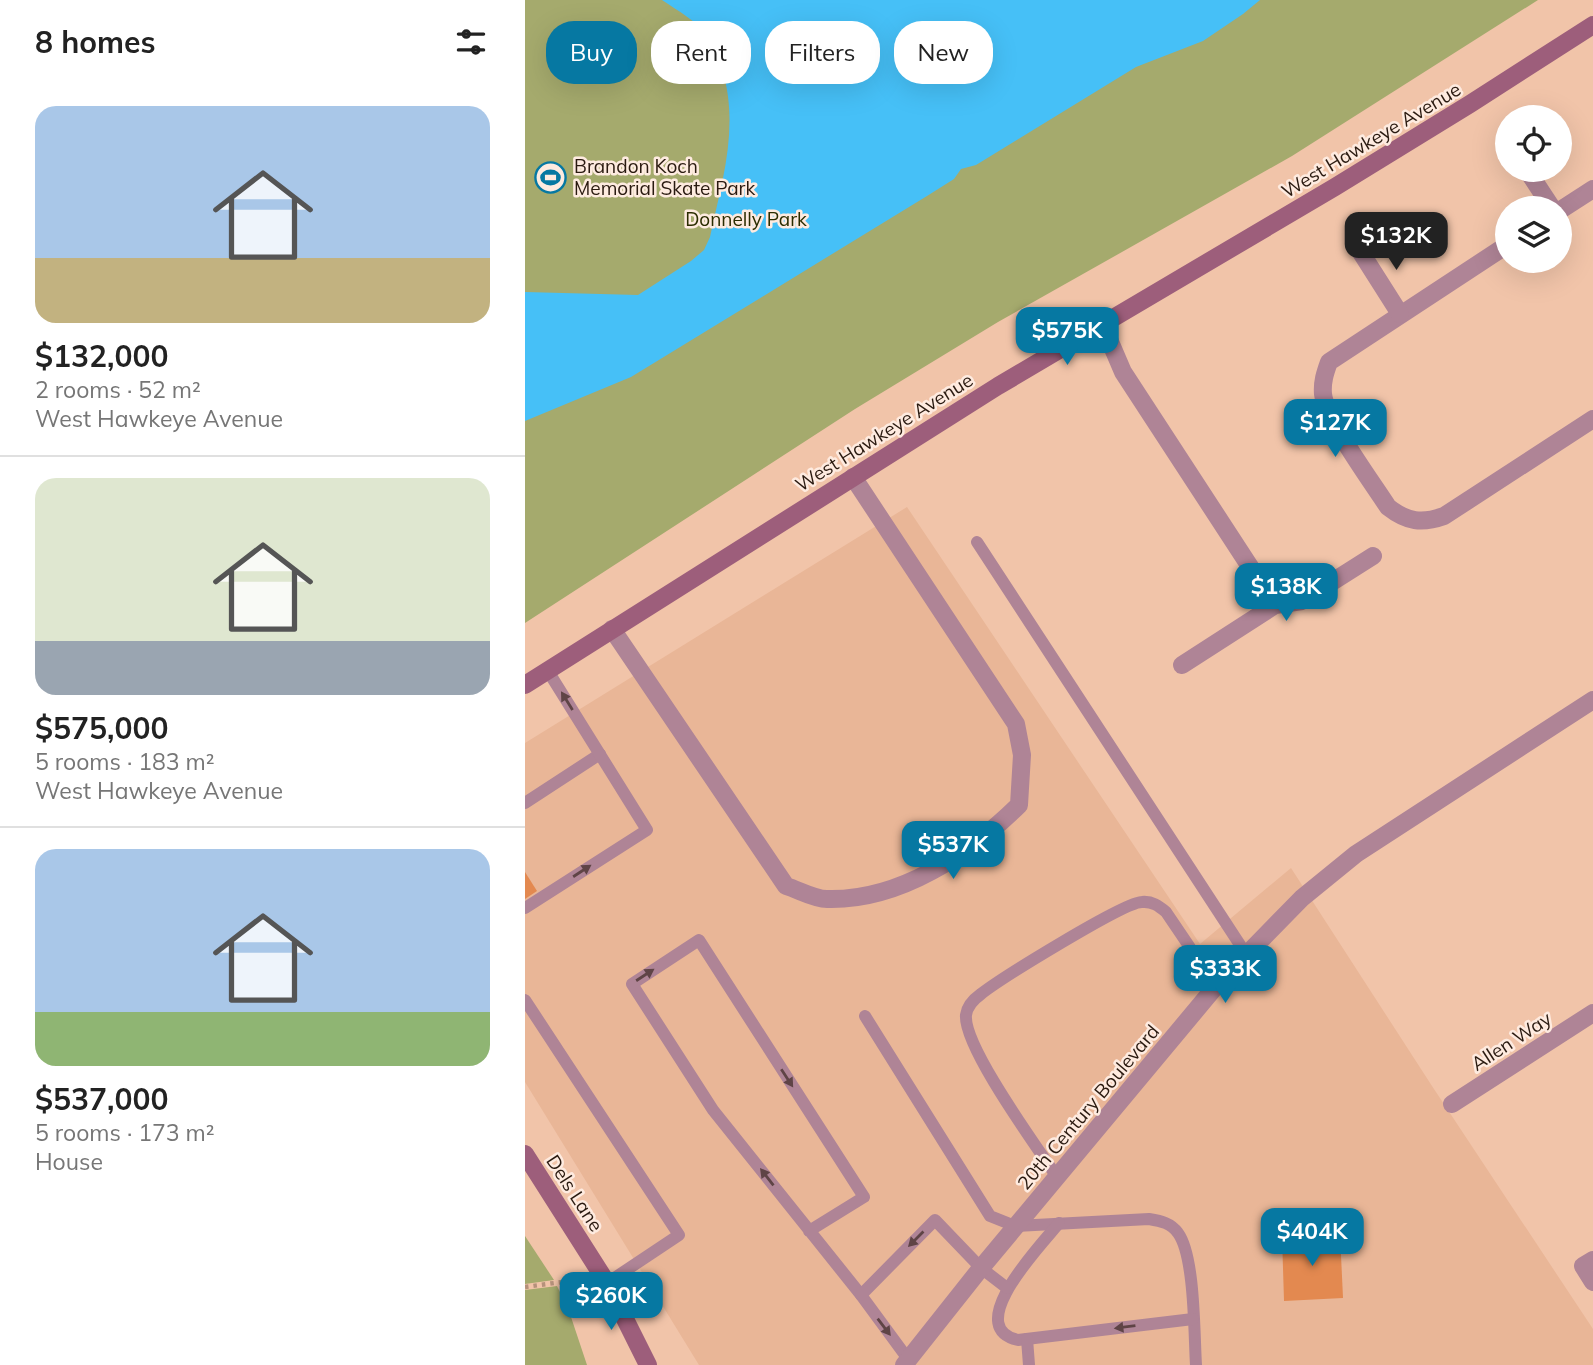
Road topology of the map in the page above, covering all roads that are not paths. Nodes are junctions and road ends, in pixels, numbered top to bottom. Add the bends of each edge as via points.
1 (1593, 25) edge
2 (1593, 189) edge
3 (1572, 203) edge
4 (1360, 251) dead end
5 (1495, 253) edge
6 (1400, 314) junction
7 (1103, 323) junction
8 (1593, 419) edge
9 (853, 477) junction
10 (977, 542) dead end
11 (1373, 556) dead end
12 (1275, 606) junction
13 (612, 629) junction
14 (1182, 665) dead end
15 (548, 671) junction
16 (525, 685) edge
17 (1593, 700) edge
18 (600, 754) junction
19 (525, 803) edge
20 (525, 908) edge
21 (1246, 954) junction
22 (1216, 986) junction
23 (525, 1000) edge
24 (1593, 1013) edge
25 (865, 1017) dead end
26 (1452, 1104) dead end
27 (525, 1154) edge
28 (1057, 1177) junction
29 (1059, 1223) junction
30 (1015, 1226) junction
31 (809, 1231) junction
32 (1593, 1260) edge
33 (981, 1268) junction
34 (1593, 1282) edge
35 (607, 1283) junction
36 (1007, 1288) junction
37 (861, 1295) junction
38 (1193, 1319) junction
39 (1027, 1339) junction
40 (906, 1362) edge
41 (648, 1365) edge
42 (1029, 1365) edge
43 (1196, 1365) edge

1 - 7 street, West Hawkeye Avenue via 1346,181
2 - 3 street
4 - 6 street
5 - 6 street
6 - 8 street via 1329,362 1323,396 1329,415 1388,507 1401,517 1415,522 1444,516
7 - 9 street, West Hawkeye Avenue
7 - 12 street via 1123,372
9 - 13 street, West Hawkeye Avenue
9 - 13 street via 1016,724 1022,755 1019,805 996,828 935,869 874,896 824,899 786,886
10 - 21 lane
11 - 12 street via 1302,601
12 - 14 street
13 - 15 street, West Hawkeye Avenue
15 - 16 street, West Hawkeye Avenue
18 -> 15 lane
17 - 21 street, 20th Century Boulevard via 1328,875
18 - 19 lane
20 -> 18 lane via 647,830
21 - 22 street, 20th Century Boulevard
22 - 28 street, 20th Century Boulevard
22 - 28 lane via 1166,912 1141,901 1109,915 972,1002 966,1014 973,1043
23 - 35 lane via 679,1235
24 - 26 street, Allen Way
25 - 30 lane via 990,1216
27 - 35 street, Dels Lane
28 - 30 street, 20th Century Boulevard
29 - 30 lane
29 - 36 lane
29 - 38 lane via 1167,1222 1185,1244
30 - 33 street, 20th Century Boulevard
31 -> 31 lane via 713,1110 632,984 699,940 863,1197
31 - 37 lane
32 - 34 street via 1583,1266
33 - 36 lane
33 -> 37 lane via 935,1220
33 - 40 street, 20th Century Boulevard
35 - 41 street, Dels Lane
36 - 39 lane via 998,1327 1008,1337
37 -> 40 lane
38 -> 39 lane
38 - 43 lane
39 - 42 lane

